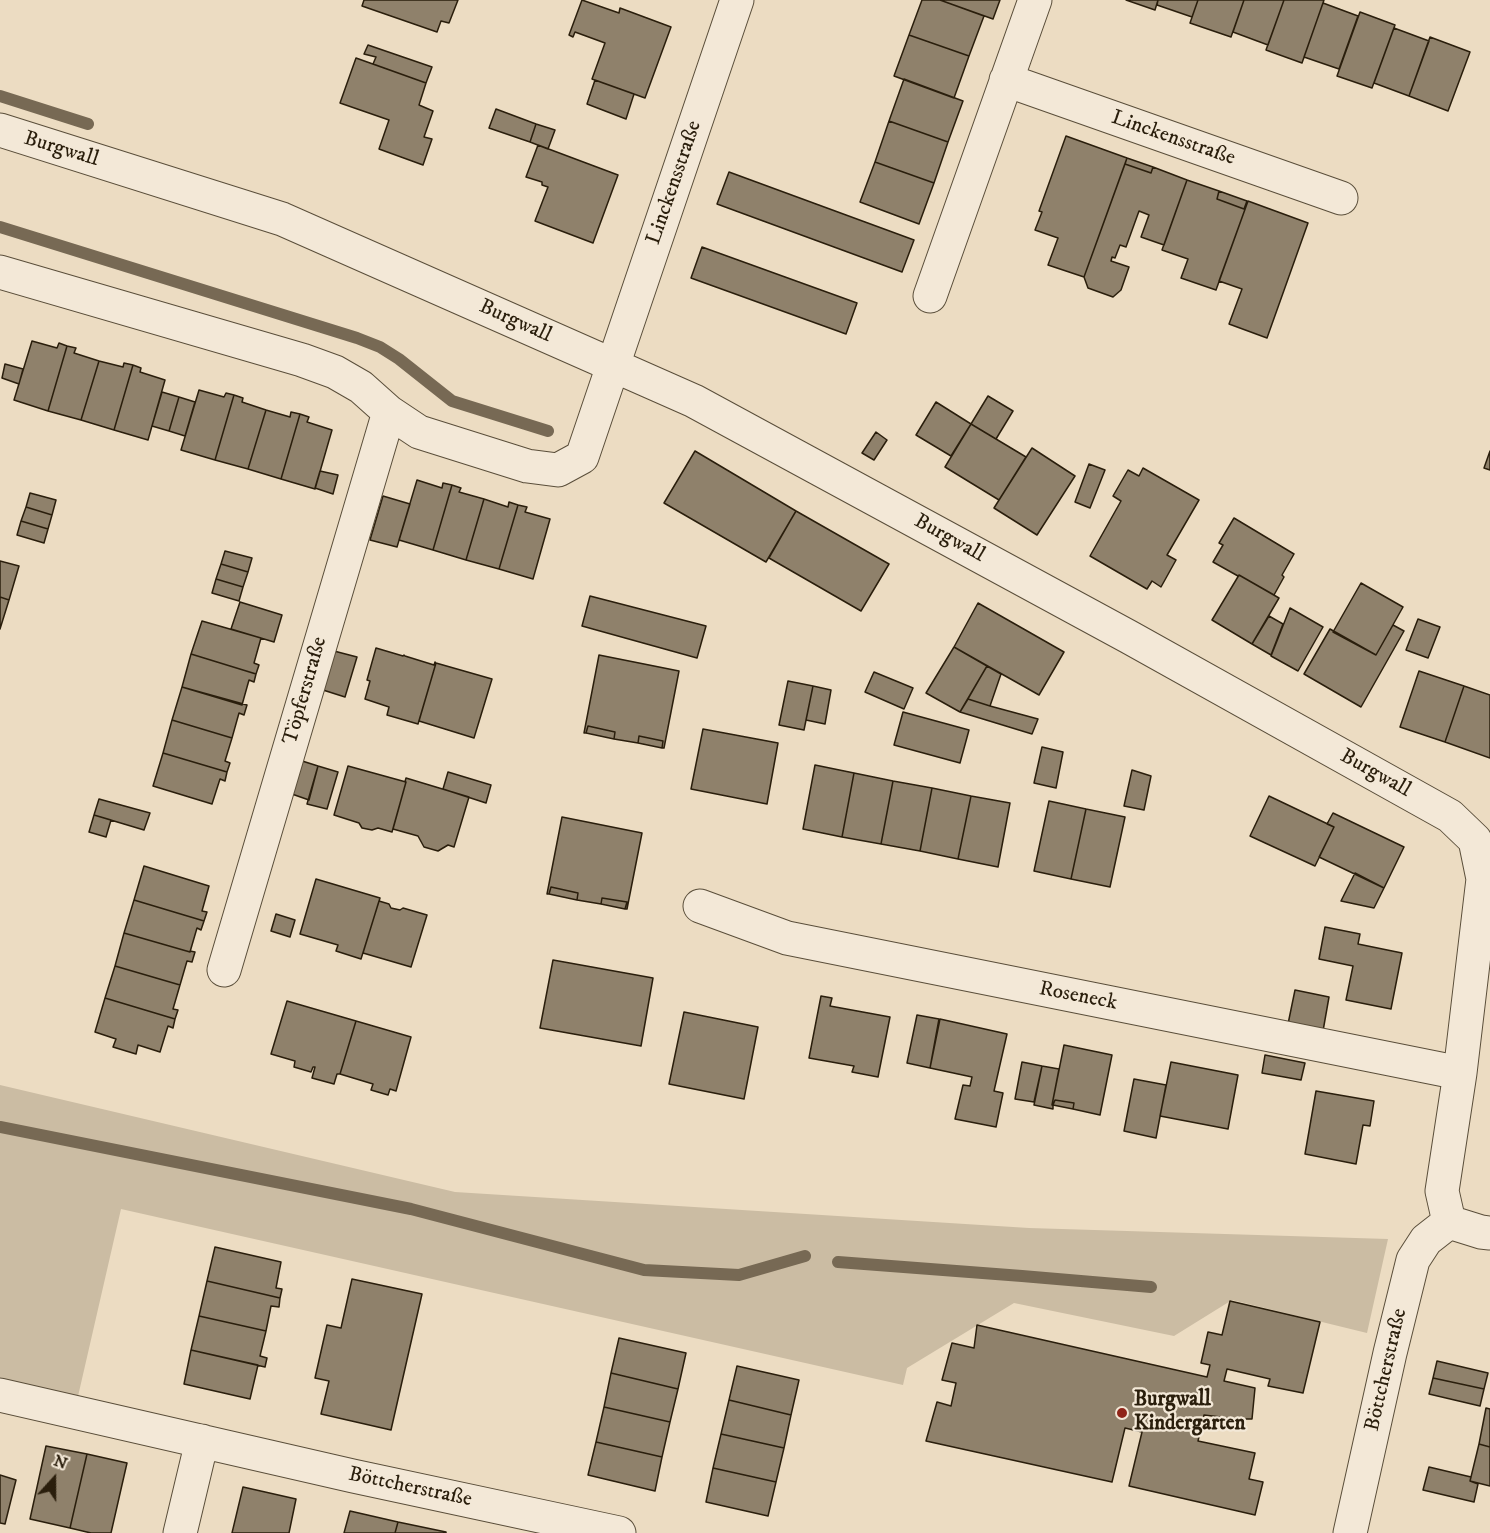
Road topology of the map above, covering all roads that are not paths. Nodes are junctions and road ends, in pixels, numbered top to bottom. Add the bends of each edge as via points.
1 (737, 0) edge
2 (1035, 0) edge
3 (1006, 80) junction
4 (0, 130) edge
5 (1341, 198) dead end
6 (1, 276) edge
7 (930, 296) dead end
8 (613, 365) junction
9 (389, 412) junction
10 (700, 906) dead end
11 (224, 970) dead end
12 (1460, 1073) junction
13 (1449, 1222) junction
14 (1490, 1233) edge
15 (0, 1395) edge
16 (202, 1441) junction
17 (180, 1533) edge
18 (619, 1533) edge
19 (1350, 1533) edge

1 - 8 street, Linckensstraße
2 - 3 street
3 - 5 street, Linckensstraße
3 - 7 street
4 - 8 street, Burgwall via 282,219
6 - 9 street via 302,360 361,387
8 - 9 street via 582,457 558,470 527,466 418,432
8 - 12 street, Burgwall via 704,406 1450,816 1475,840 1483,879
9 - 11 street, Töpferstraße
10 - 12 street, Roseneck via 787,938
12 - 13 street, Burgwall via 1442,1191
13 - 14 street
13 - 19 street, Böttcherstraße via 1426,1240 1413,1260
15 - 16 street, Böttcherstraße
16 - 17 street
16 - 18 street, Böttcherstraße

